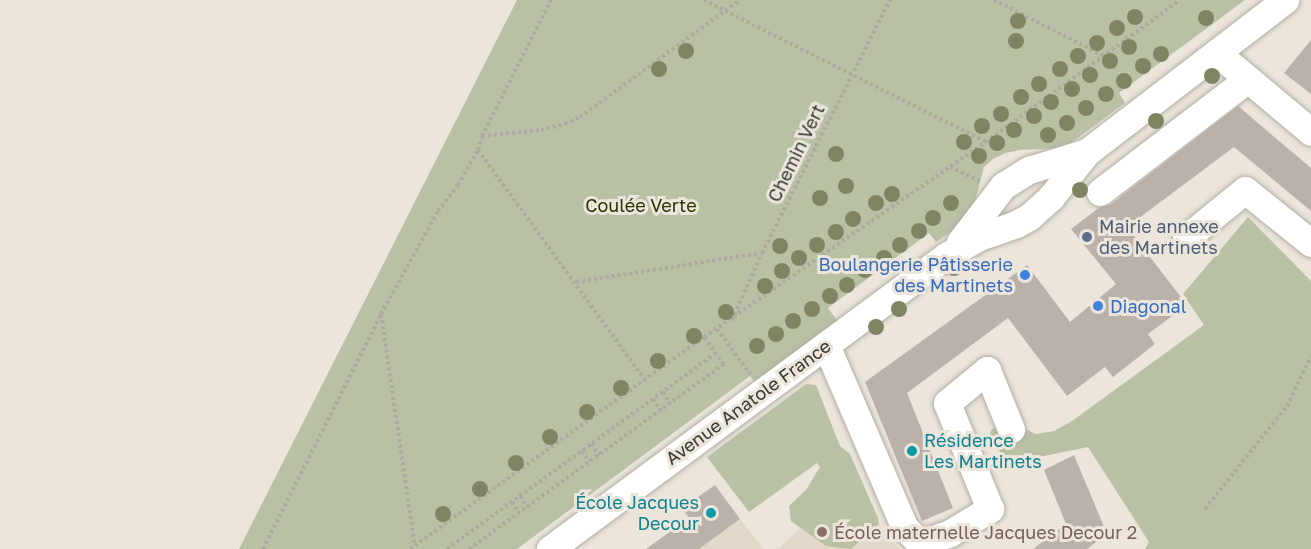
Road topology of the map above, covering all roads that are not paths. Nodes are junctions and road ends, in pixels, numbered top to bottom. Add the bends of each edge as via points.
1 (1285, 0) edge
2 (1217, 53) junction
3 (1248, 79) junction
4 (1311, 132) edge
5 (1087, 152) junction
6 (1034, 168) junction
7 (1100, 192) dead end
8 (1051, 197) junction
9 (989, 202) junction
10 (1009, 227) junction
11 (1186, 238) dead end
12 (1311, 243) edge
13 (946, 256) junction
14 (826, 345) junction
15 (1011, 429) dead end
16 (550, 549) edge

1 - 2 street, Avenue Anatole France
2 - 3 street
2 - 5 street, Avenue Anatole France
3 - 4 street
3 - 7 street
5 - 6 street, Avenue Anatole France
5 - 8 street, Avenue Anatole France
6 - 8 street via 1050,179
6 - 9 street, Avenue Anatole France via 1003,186
8 - 10 street, Avenue Anatole France via 1029,217
9 - 10 street via 994,220
9 - 13 street, Avenue Anatole France via 973,228
10 - 13 street, Avenue Anatole France via 979,237
11 - 12 street via 1245,190
13 - 14 street, Avenue Anatole France
14 - 15 street via 905,528 917,540 950,533 990,508 947,403 987,370
14 - 16 street, Avenue Anatole France

